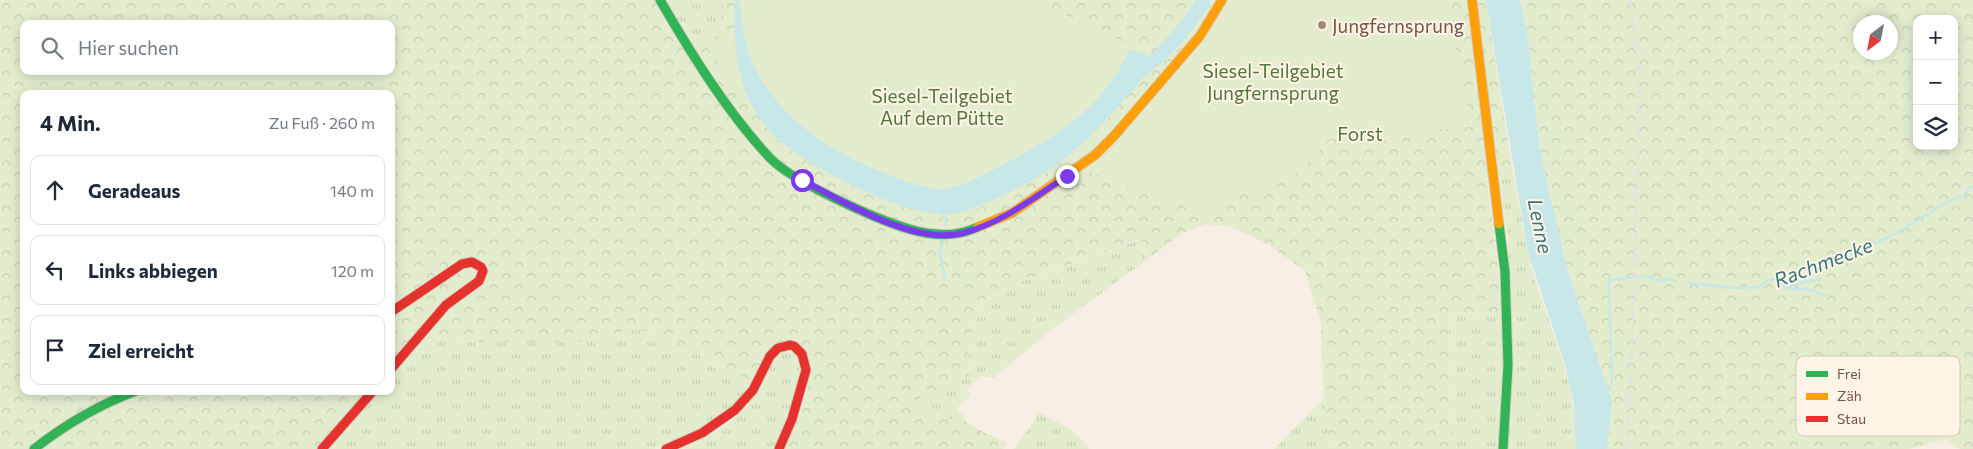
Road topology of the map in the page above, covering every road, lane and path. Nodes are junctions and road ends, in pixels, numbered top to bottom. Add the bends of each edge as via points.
1 (660, 0) edge
2 (1222, 0) edge
3 (1472, 0) edge
4 (395, 309) edge
5 (395, 364) edge
6 (126, 395) edge
7 (369, 395) edge
8 (34, 449) edge
9 (322, 449) edge
10 (666, 449) edge
11 (779, 449) edge
12 (1503, 449) edge

1 - 2 main road via 692,56 747,130 781,168 876,218 916,231 944,235 962,234 1012,213 1095,155 1200,36
3 - 12 main road via 1505,272 1508,365
4 - 5 main road via 462,264 472,262 483,271 479,281 446,305
6 - 8 main road via 73,419
7 - 9 main road
10 - 11 main road via 733,413 752,390 770,356 778,348 789,345 803,353 806,370 792,419

